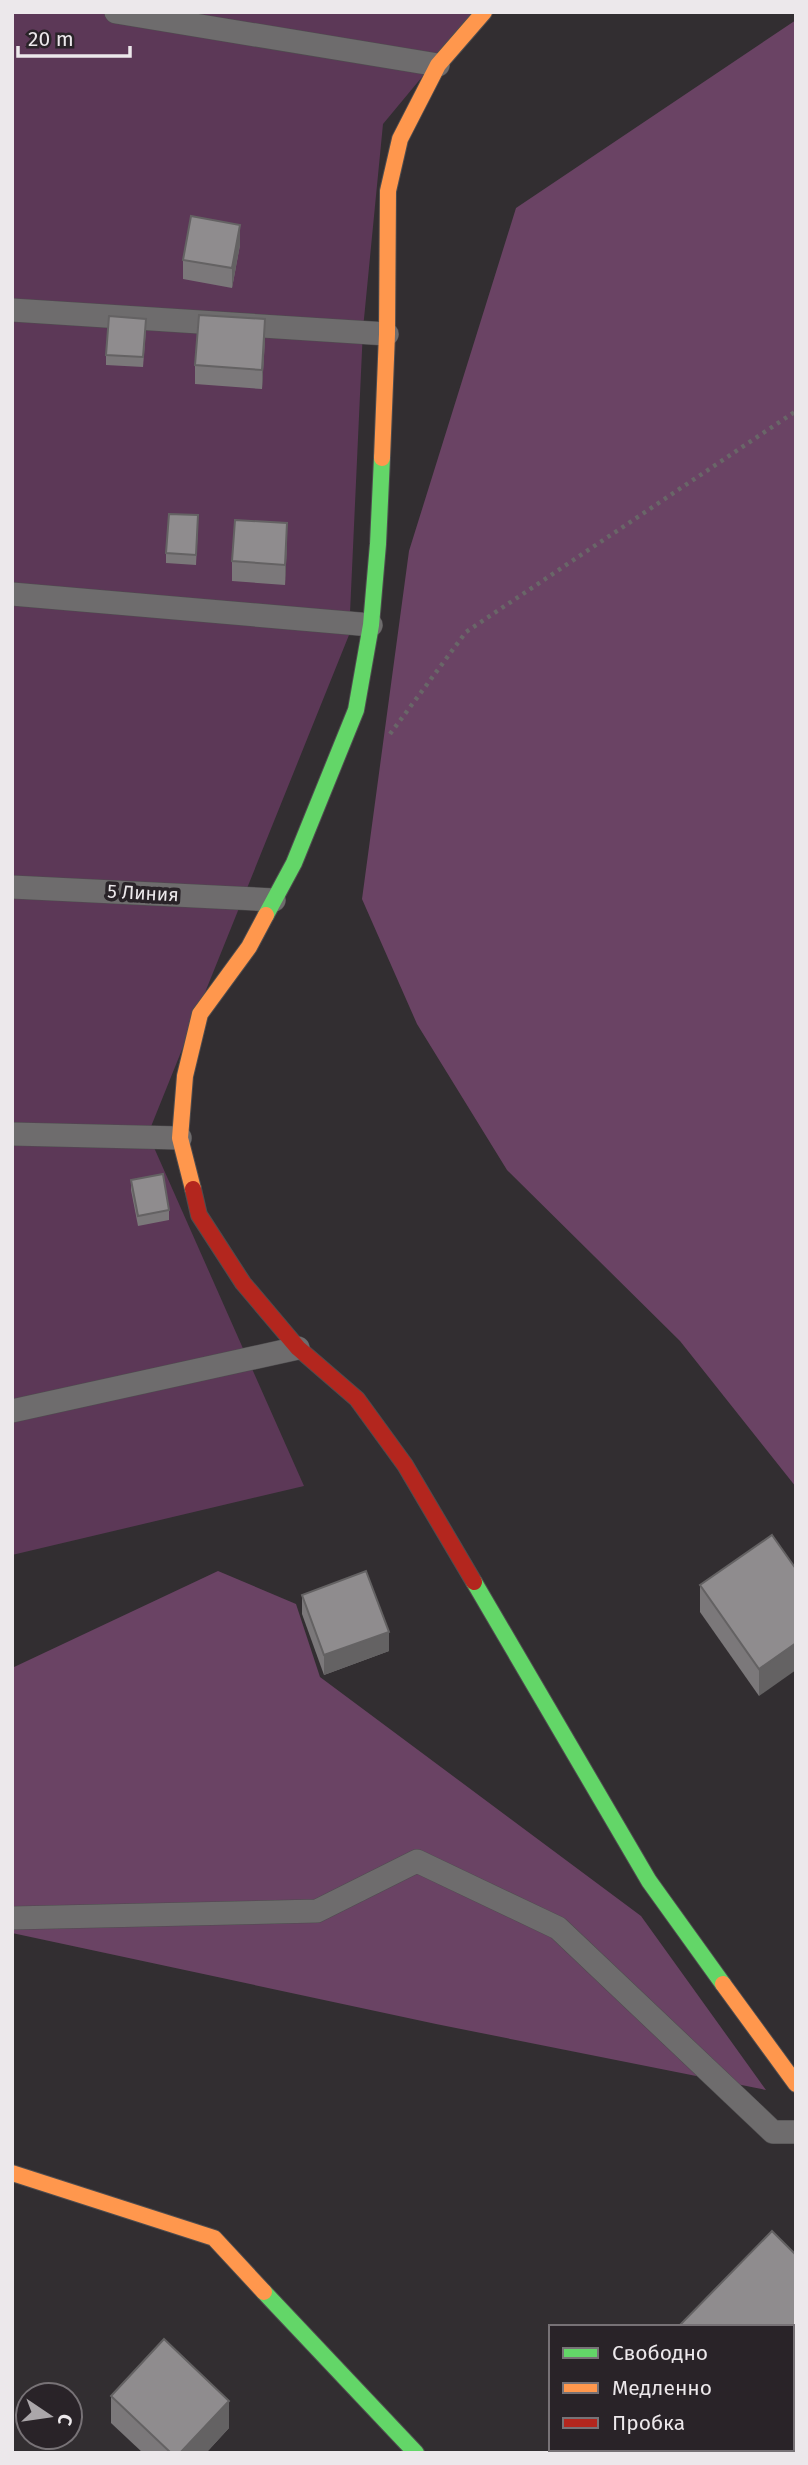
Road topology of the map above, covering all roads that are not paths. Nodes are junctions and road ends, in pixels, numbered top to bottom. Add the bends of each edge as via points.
1 (116, 12) edge
2 (484, 12) edge
3 (438, 65) junction
4 (12, 310) edge
5 (387, 334) junction
6 (12, 594) edge
7 (371, 625) junction
8 (12, 887) edge
9 (274, 900) junction
10 (12, 1134) edge
11 (180, 1139) junction
12 (298, 1348) junction
13 (12, 1411) edge
14 (12, 1918) edge
15 (796, 2084) edge
16 (796, 2132) edge
17 (12, 2173) edge
18 (416, 2453) edge

1 - 3 lane
2 - 3 street
3 - 5 street via 400,139 388,191
4 - 5 lane
5 - 7 street
6 - 7 lane
7 - 9 street via 356,710 294,863
8 - 9 lane, 5 Линия
9 - 11 street via 249,947 200,1014 185,1076
10 - 11 lane
11 - 12 street via 199,1215 243,1283
12 - 13 lane
12 - 15 street via 357,1399 405,1465 649,1881
14 - 16 lane via 317,1911 417,1861 558,1928 773,2132
17 - 18 street via 214,2238

